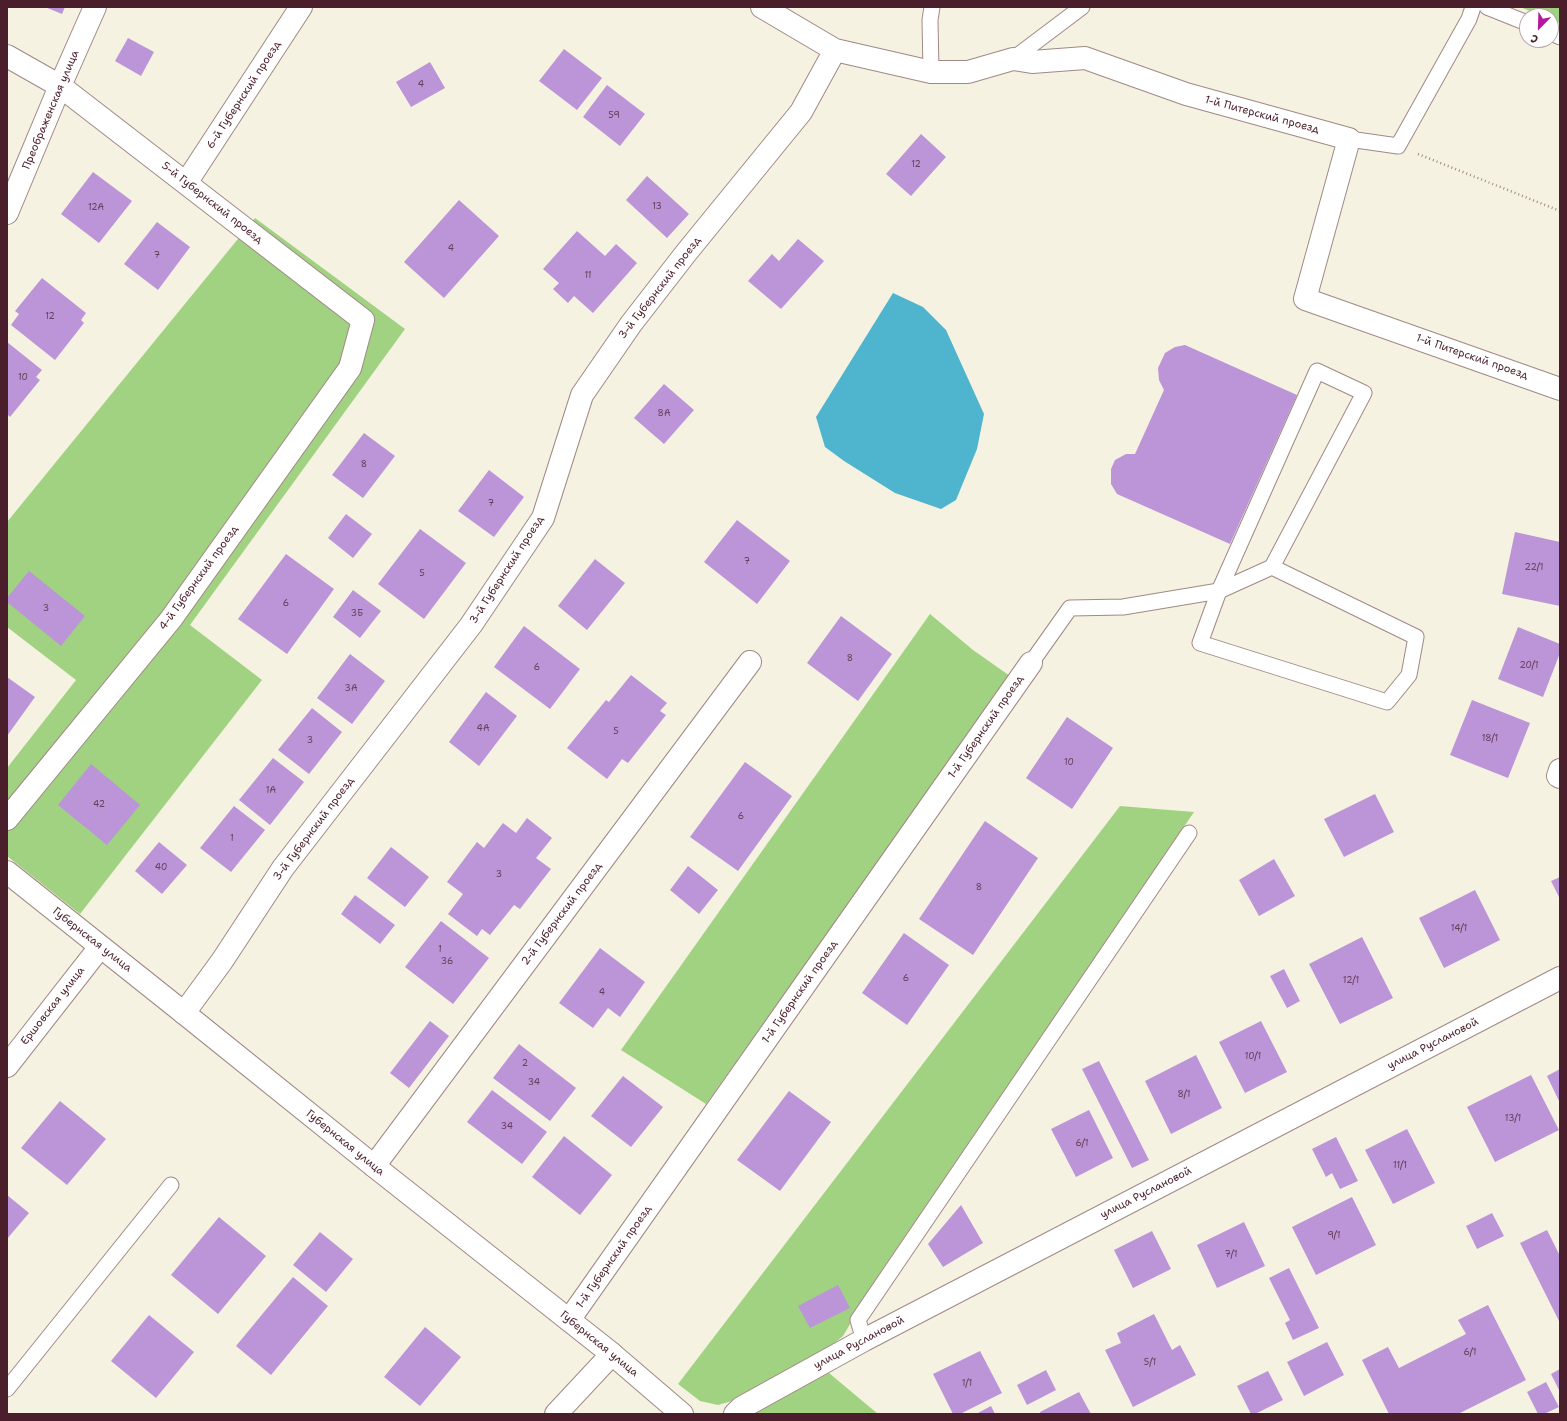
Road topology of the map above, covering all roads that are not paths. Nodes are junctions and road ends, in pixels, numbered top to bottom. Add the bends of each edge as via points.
1 (95, 7) edge
2 (301, 7) edge
3 (762, 7) edge
4 (932, 7) edge
5 (1082, 7) edge
6 (1474, 7) edge
7 (1487, 7) edge
8 (1519, 20) edge
9 (835, 50) junction
10 (7, 56) edge
11 (1013, 59) junction
12 (931, 72) junction
13 (60, 86) junction
14 (1349, 139) junction
15 (186, 183) junction
16 (7, 213) edge
17 (363, 320) joint
18 (1560, 388) edge
19 (1272, 567) junction
20 (1219, 591) junction
21 (750, 662) dead end
22 (1031, 663) joint
23 (1560, 770) edge
24 (1560, 777) edge
25 (7, 819) edge
26 (1189, 832) dead end
27 (7, 872) edge
28 (100, 947) junction
29 (1560, 978) edge
30 (184, 1013) junction
31 (7, 1066) edge
32 (374, 1166) junction
33 (171, 1185) dead end
34 (569, 1320) junction
35 (864, 1340) junction
36 (612, 1354) junction
37 (7, 1389) edge
38 (556, 1414) edge
39 (682, 1414) edge
40 (735, 1414) edge

1 - 13 street, Преображенская улица
2 - 15 street, 6-й Губернский проезд
3 - 9 street, 1-й Питерский проезд
4 - 12 lane
5 - 11 lane
6 - 14 lane via 1398,146
7 - 8 lane
9 - 12 street, 1-й Питерский проезд
9 - 30 street, 3-й Губернский проезд via 801,112 631,324 582,395 543,518 472,625 283,868 222,961
10 - 13 street, 5-й Губернский проезд
11 - 12 street, 1-й Питерский проезд via 968,72
11 - 14 street, 1-й Питерский проезд via 1032,62 1085,58 1186,94
13 - 15 street, 5-й Губернский проезд
13 - 16 street, Преображенская улица
14 - 18 street, 1-й Питерский проезд via 1305,299
15 - 17 street, 5-й Губернский проезд
17 - 25 street, 4-й Губернский проезд via 350,368 171,619
19 - 20 lane
19 - 20 lane via 1416,637 1409,675 1387,702 1200,643
19 - 20 lane via 1364,393 1317,371
20 - 22 lane via 1123,607 1070,608
21 - 32 street, 2-й Губернский проезд
22 - 34 street, 1-й Губернский проезд
23 - 24 street
26 - 35 lane via 858,1320
27 - 28 street, Губернская улица
28 - 30 street, Губернская улица
28 - 31 street, Ершовская улица
29 - 35 street, улица Руслановой
30 - 32 street, Губернская улица
32 - 34 street, Губернская улица
33 - 37 lane
34 - 36 street, Губернская улица
35 - 40 street, улица Руслановой via 741,1408
36 - 38 street
36 - 39 street, Губернская улица

